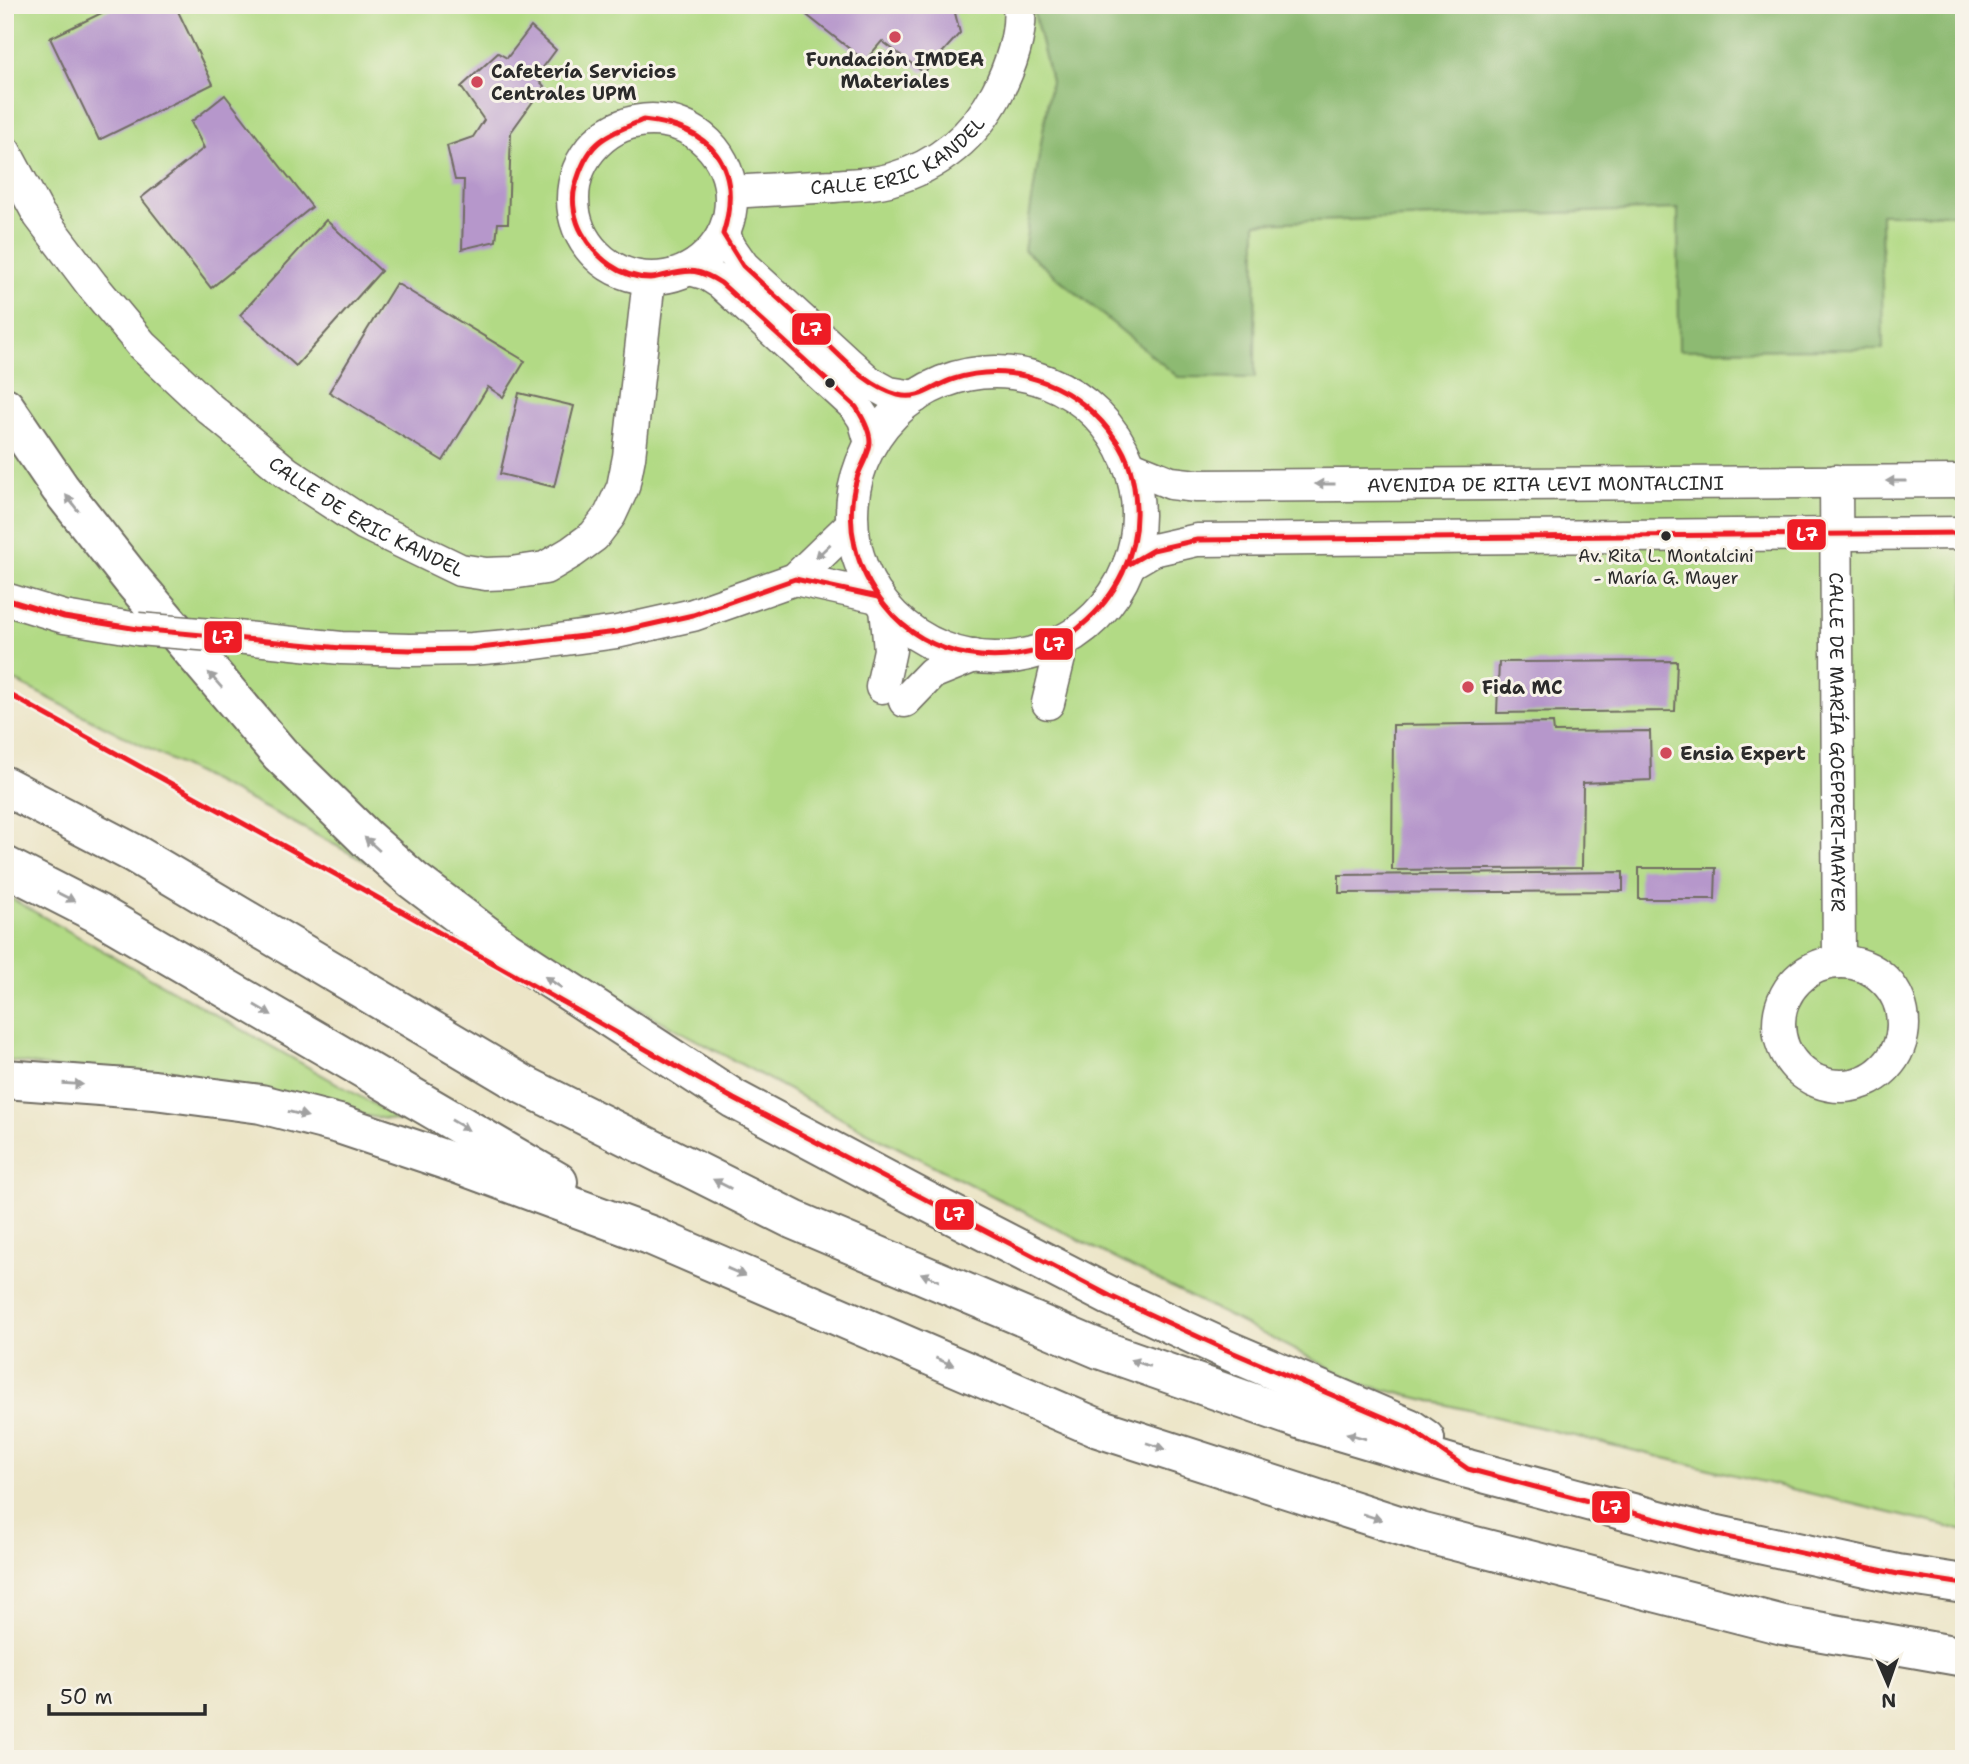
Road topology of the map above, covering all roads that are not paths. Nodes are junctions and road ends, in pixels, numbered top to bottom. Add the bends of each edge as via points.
1 (1019, 5) edge
2 (5, 152) edge
3 (731, 192) junction
4 (723, 234) junction
5 (690, 269) junction
6 (649, 279) junction
7 (915, 397) junction
8 (5, 407) edge
9 (871, 443) junction
10 (1129, 466) junction
11 (1836, 481) junction
12 (1964, 481) edge
13 (851, 524) junction
14 (1964, 533) edge
15 (1836, 534) junction
16 (1129, 565) junction
17 (795, 579) junction
18 (5, 599) edge
19 (882, 602) junction
20 (1063, 641) junction
21 (974, 656) junction
22 (1048, 703) dead end
23 (5, 786) edge
24 (5, 866) edge
25 (1839, 962) dead end
26 (5, 1079) edge
27 (650, 1235) junction
28 (1468, 1469) junction
29 (1964, 1584) edge
30 (1964, 1657) edge

1 - 3 street, CALLE ERIC KANDEL via 1006,76 972,132 947,153 892,180
2 - 6 street, CALLE DE ERIC KANDEL via 39,215 92,285 142,345 209,408 287,473 365,524 460,570 486,574 545,568 594,536 610,515 623,487 629,457
3 - 4 street
3 - 6 street via 713,149 680,125 643,120 614,129 597,141 576,172 572,192 576,224 588,248 603,263
4 - 5 street
4 - 7 street via 743,266 869,382 889,393
5 - 6 street
5 - 9 street via 721,283 837,388 864,419
7 - 9 street via 891,417
7 - 10 street via 954,379 992,372 1048,382 1093,411 1112,432
28 -> 8 highway via 1409,1428 1110,1296 734,1099 503,948 413,880 280,754 132,581
9 - 13 street via 855,486
11 -> 10 street, AVENIDA DE RITA LEVI MONTALCINI via 1197,485 1171,483
10 - 16 street via 1138,510
12 -> 11 street, AVENIDA DE RITA LEVI MONTALCINI
11 - 15 street, CALLE DE MARÍA GOEPPERT-MAYER
13 -> 17 street
13 - 19 street via 860,562
14 - 15 street
15 - 16 street via 1197,540 1153,550
15 - 25 street, CALLE DE MARÍA GOEPPERT-MAYER
16 - 20 street via 1102,610
17 - 18 street, bridge via 693,615 617,632 472,649 341,648 138,629 64,617
17 - 19 street
19 - 21 street via 925,640
19 - 21 street via 893,694
20 - 21 street via 1018,656
20 - 22 street
28 -> 23 highway via 1299,1419 1099,1349 794,1220 524,1085 135,855
24 -> 27 highway via 97,913
26 -> 27 highway via 154,1090 261,1104 339,1124 455,1163
27 -> 30 highway via 1098,1428 1420,1532 1783,1625
28 - 29 highway via 1704,1532

